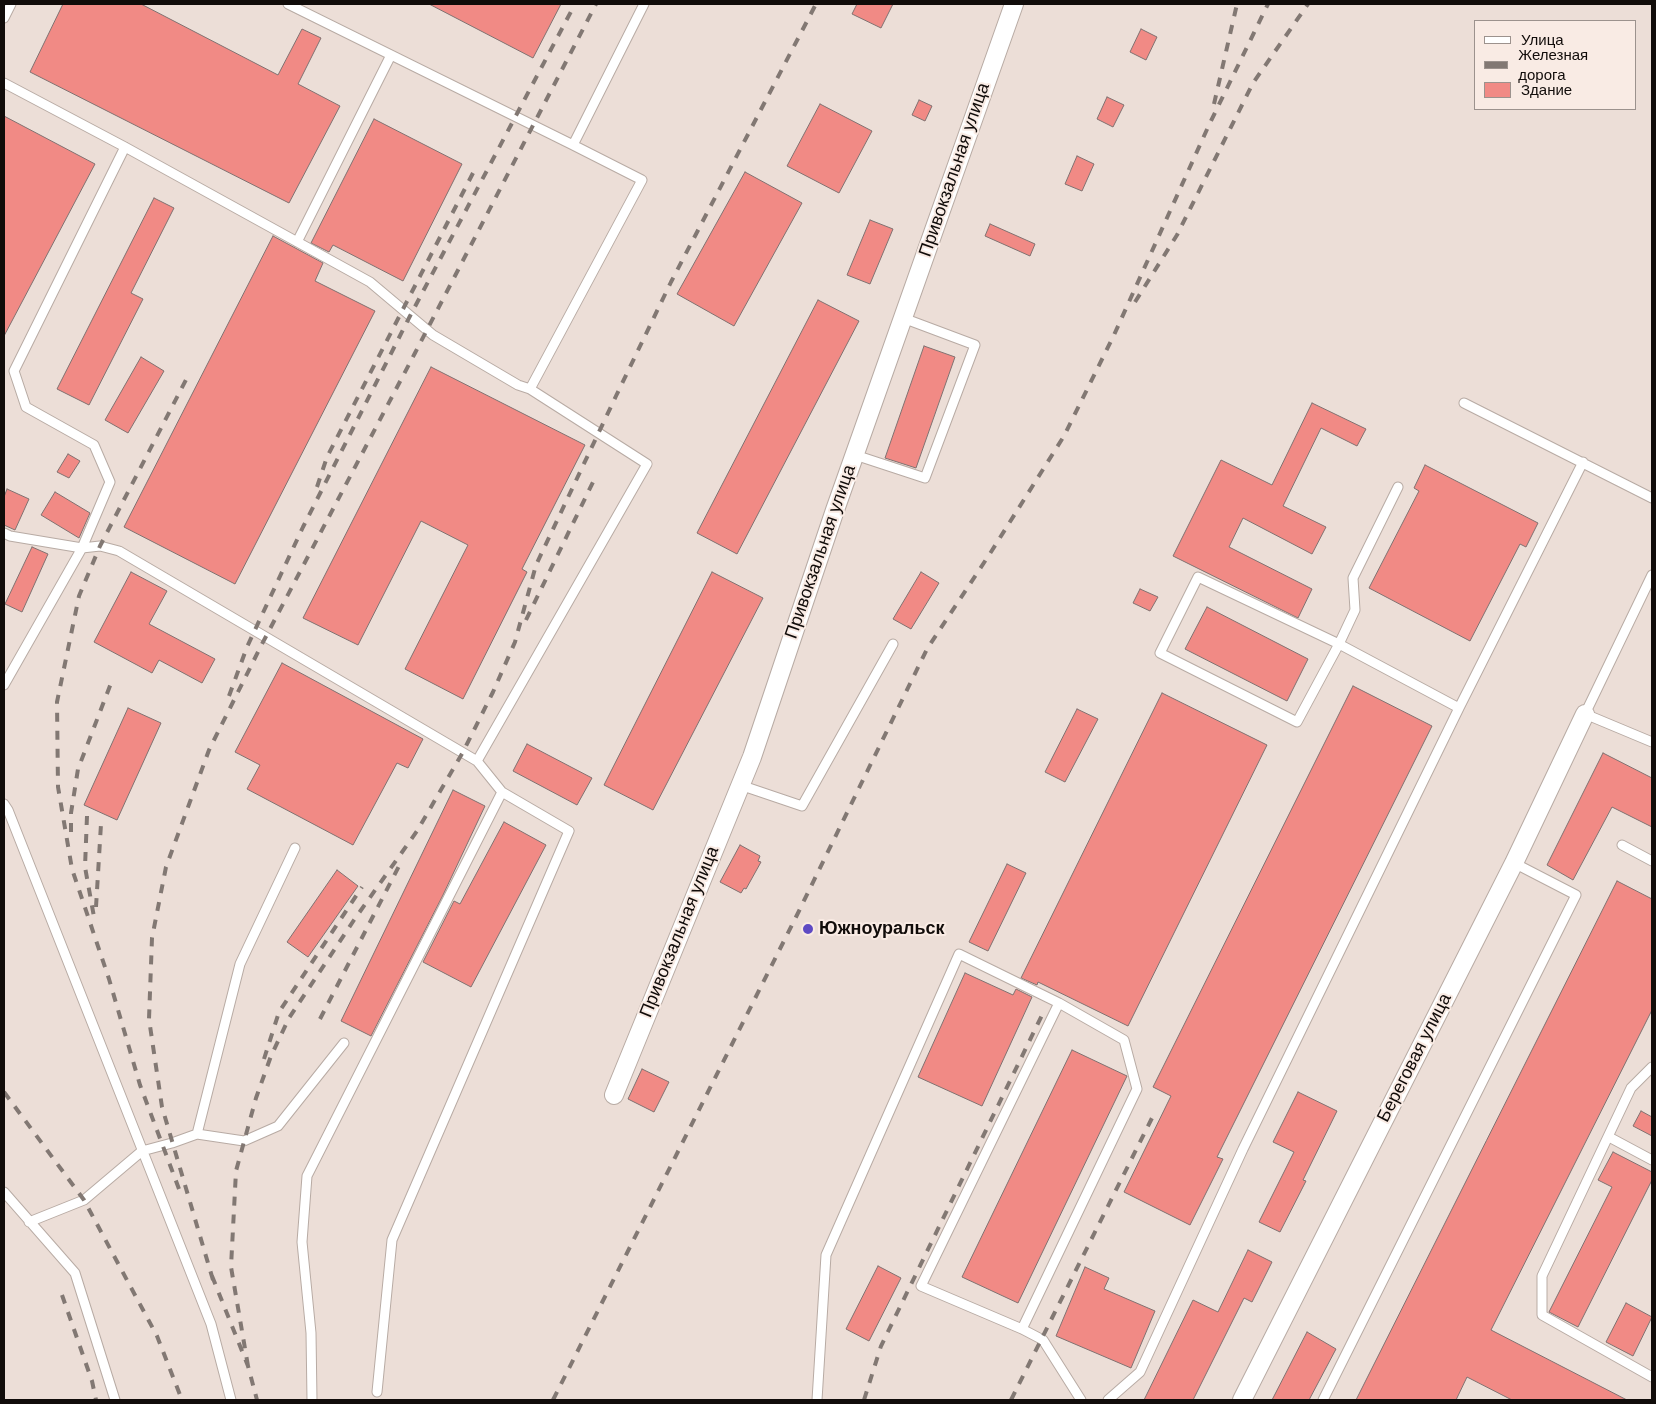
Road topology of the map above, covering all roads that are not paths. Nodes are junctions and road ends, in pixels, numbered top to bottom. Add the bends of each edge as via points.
1 (11, 4) edge
2 (288, 4) edge
3 (644, 4) edge
4 (1014, 4) edge
5 (4, 18) edge
6 (391, 55) junction
7 (4, 83) edge
8 (573, 145) junction
9 (125, 147) junction
10 (297, 242) junction
11 (903, 318) junction
12 (530, 389) junction
13 (1464, 403) dead end
14 (855, 455) junction
15 (1583, 462) junction
16 (1398, 487) dead end
17 (1652, 498) edge
18 (4, 533) edge
19 (82, 548) junction
20 (1652, 574) edge
21 (893, 644) dead end
22 (1339, 644) junction
23 (4, 685) edge
24 (1459, 708) junction
25 (1585, 714) junction
26 (1652, 742) edge
27 (477, 761) junction
28 (740, 785) junction
29 (502, 792) junction
30 (4, 804) edge
31 (1622, 846) dead end
32 (295, 848) dead end
33 (1652, 861) edge
34 (1514, 863) junction
35 (1058, 1003) junction
36 (344, 1043) dead end
37 (1652, 1067) edge
38 (614, 1095) dead end
39 (197, 1134) junction
40 (1609, 1137) junction
41 (142, 1151) junction
42 (1652, 1160) edge
43 (4, 1192) edge
44 (29, 1222) junction
45 (1022, 1328) junction
46 (1652, 1377) edge
47 (376, 1392) dead end
48 (115, 1400) edge
49 (231, 1400) edge
50 (312, 1400) edge
51 (817, 1400) edge
52 (1081, 1400) edge
53 (1108, 1400) edge
54 (1242, 1400) edge
55 (1323, 1400) edge

1 - 5 lane
2 - 6 lane
3 - 8 lane
4 - 11 street, Привокзальная улица
6 - 8 lane
6 - 10 lane
7 - 9 lane
8 - 12 lane via 642,180
9 - 10 lane
9 - 19 lane via 14,371 26,407 94,445 110,482
10 - 12 lane via 370,282 433,335 518,386
11 - 14 street, Привокзальная улица
11 - 14 lane via 976,345 925,478
12 - 27 lane via 648,464
13 - 15 lane
14 - 28 street, Привокзальная улица
15 - 17 lane
15 - 24 lane
16 - 22 lane via 1353,578 1355,610
18 - 19 lane
19 - 23 lane
19 - 27 lane via 100,546 119,551
20 - 25 lane
21 - 28 lane via 802,806
22 - 22 lane via 1297,722 1160,653 1198,577
22 - 24 lane
24 - 53 lane via 1247,1140 1140,1372
25 - 26 lane
25 - 34 street, Береговая улица
27 - 29 lane
28 - 38 street, Привокзальная улица
29 - 47 lane via 569,832 392,1240
29 - 50 lane via 307,1176 302,1242 311,1333
30 - 41 lane
31 - 33 lane
32 - 39 lane via 240,964
34 - 54 street, Береговая улица
34 - 55 lane via 1576,896
35 - 45 lane via 1124,1040 1138,1090
35 - 45 lane via 920,1286
35 - 51 lane via 959,954 826,1255
36 - 39 lane via 278,1126 244,1141
37 - 40 lane via 1631,1088
39 - 41 lane
40 - 42 lane
40 - 46 lane via 1542,1276 1542,1314
41 - 44 lane via 84,1200
41 - 49 lane via 211,1324
43 - 44 lane
44 - 48 lane via 75,1273
45 - 52 lane via 1043,1340

